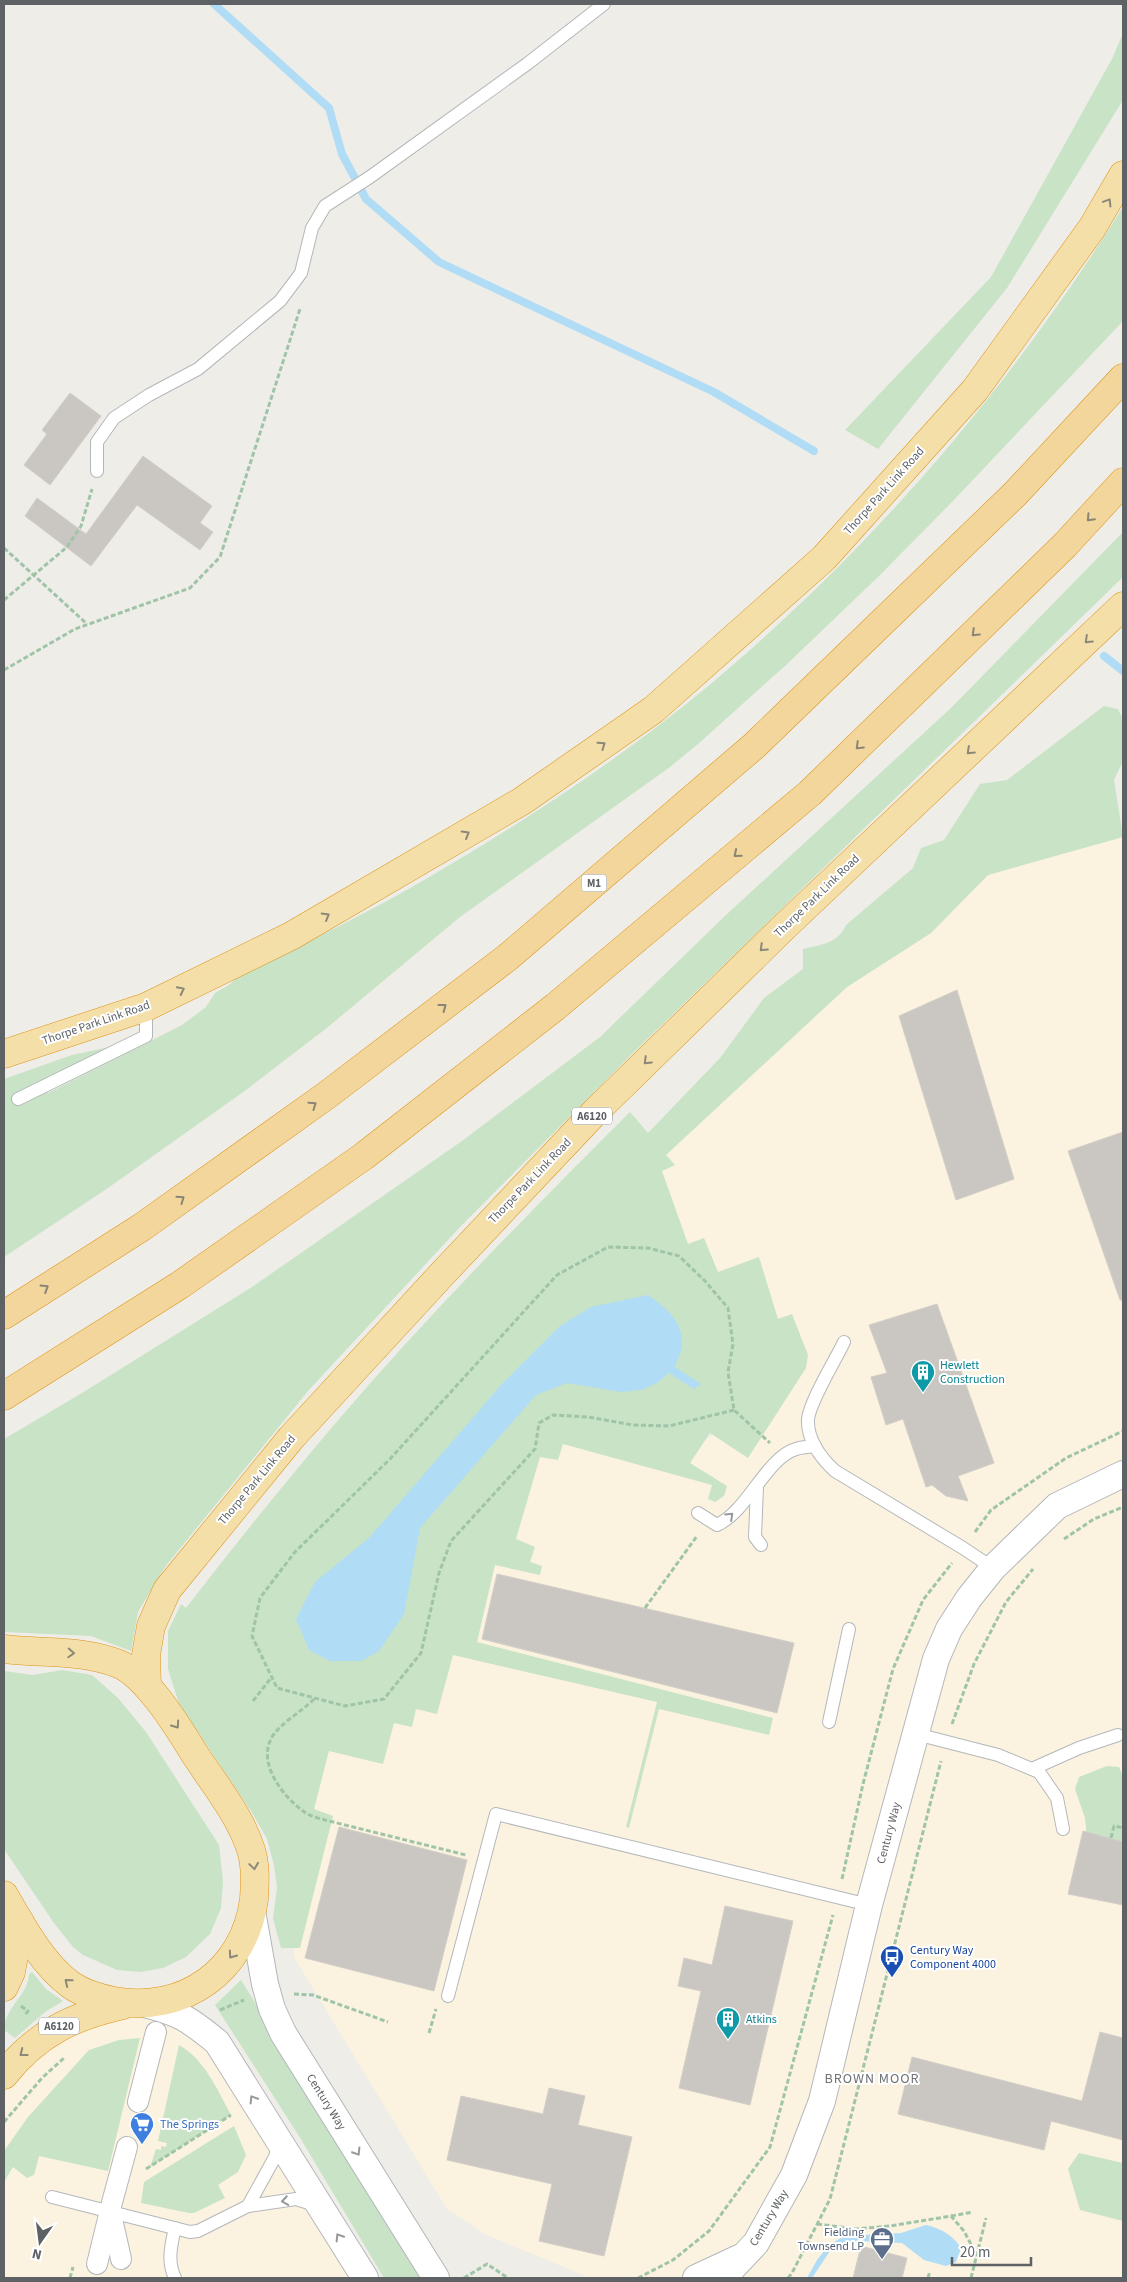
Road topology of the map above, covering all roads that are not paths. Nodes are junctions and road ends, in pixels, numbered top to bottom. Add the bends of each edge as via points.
1 (604, 4) edge
2 (1123, 175) edge
3 (1123, 378) edge
4 (97, 471) road end
5 (1123, 482) edge
6 (1123, 606) edge
7 (146, 1007) junction
8 (4, 1054) edge
9 (18, 1099) dead end
10 (4, 1314) edge
11 (844, 1342) dead end
12 (4, 1396) edge
13 (815, 1446) junction
14 (1123, 1474) edge
15 (757, 1487) junction
16 (703, 1516) road end
17 (761, 1545) dead end
18 (993, 1568) junction
19 (849, 1629) dead end
20 (4, 1649) edge
21 (147, 1686) junction
22 (829, 1722) dead end
23 (916, 1734) junction
24 (1118, 1735) dead end
25 (1032, 1769) junction
26 (1063, 1829) dead end
27 (4, 1895) edge
28 (869, 1906) junction
29 (252, 1911) junction
30 (20, 1922) junction
31 (10, 1995) edge
32 (448, 1996) dead end
33 (137, 2004) junction
34 (156, 2032) dead end
35 (4, 2075) edge
36 (138, 2102) dead end
37 (278, 2140) junction
38 (127, 2147) dead end
39 (52, 2197) dead end
40 (248, 2206) junction
41 (320, 2208) junction
42 (110, 2210) junction
43 (175, 2228) junction
44 (744, 2256) junction
45 (121, 2259) dead end
46 (95, 2271) edge
47 (175, 2278) edge
48 (365, 2278) edge
49 (436, 2278) edge
50 (696, 2278) edge
51 (723, 2278) edge

1 - 4 lane via 528,64 370,178 325,206 312,228 302,273 280,301 198,369 114,418 97,442
7 -> 2 highway, Thorpe Park Link Road via 291,936 514,806 653,710 824,558 975,390 1092,228
10 -> 3 highway, M1 via 142,1227 328,1095 508,957 755,745 1014,494
5 -> 12 highway via 1065,545 810,793 555,1007 364,1156 196,1274
6 -> 21 highway, Thorpe Park Link Road / A6120 via 790,921 595,1112 291,1438 167,1590 151,1626 146,1655
7 - 8 highway, Thorpe Park Link Road
7 - 9 lane via 146,1036
11 - 13 lane via 808,1418
13 - 15 lane via 794,1450 784,1456
13 - 18 lane via 823,1460 836,1471
14 - 18 street, Century Way via 1057,1506
16 -> 15 lane via 717,1525 723,1522
15 - 17 lane via 755,1537
18 - 23 street, Century Way via 949,1629 936,1659
19 - 22 lane
20 -> 21 highway via 77,1653 101,1658 121,1665
21 -> 29 highway via 177,1725 241,1826 252,1852 256,1881
23 - 25 lane via 998,1755
23 - 28 street, Century Way
24 - 25 lane
25 - 26 lane via 1039,1772 1057,1798
27 - 30 highway
28 - 32 lane via 496,1814
28 - 44 street, Century Way via 822,2102 794,2175 756,2243
29 -> 33 highway via 243,1940 222,1969 199,1987 172,2000
29 -> 49 street, Century Way via 264,1984 283,2034
30 - 31 highway
33 -> 30 highway via 94,1997 73,1986 54,1970
33 -> 35 highway, A6120 via 90,2013 55,2028 17,2058
37 -> 33 street via 217,2042 171,2010
34 - 36 street
37 - 40 lane via 275,2157
37 - 41 street
38 - 42 street
39 - 42 lane
41 -> 40 lane via 296,2199
40 - 43 lane via 198,2231
48 -> 41 street
42 - 43 lane
42 - 45 street
42 - 46 street
43 - 47 lane via 170,2258
44 - 50 street, Century Way
44 - 51 street, Century Way

